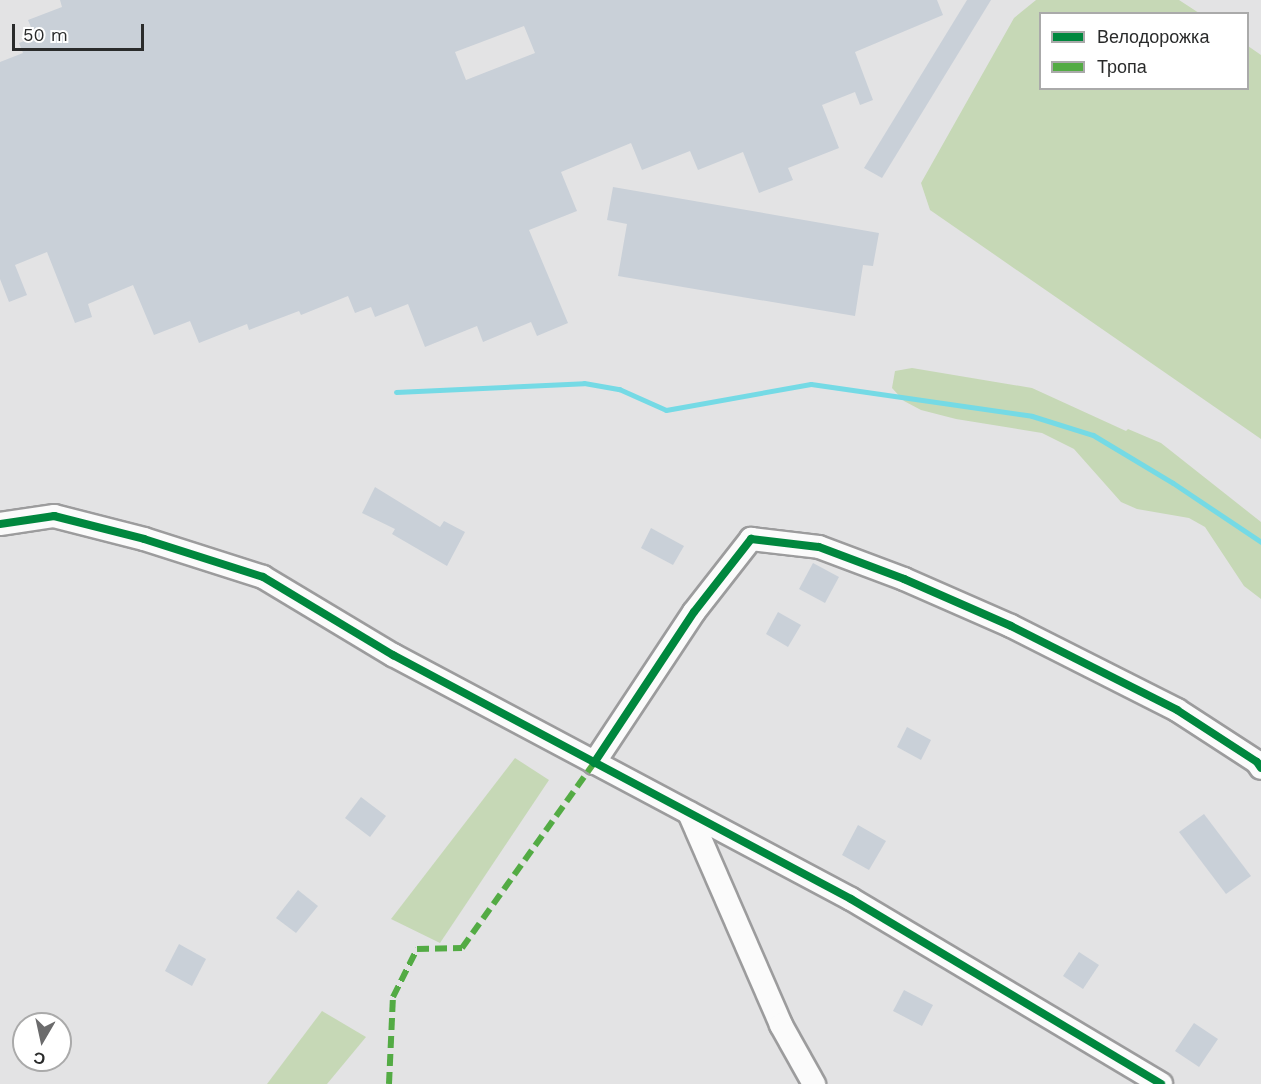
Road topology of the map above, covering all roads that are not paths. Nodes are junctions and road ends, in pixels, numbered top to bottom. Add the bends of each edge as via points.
1 (0, 524) edge
2 (594, 763) junction
3 (1261, 768) edge
4 (689, 813) junction
5 (814, 1084) edge
6 (1161, 1084) edge

1 - 2 street via 54,516 144,539 263,577 393,656
2 - 3 street via 694,612 751,539 819,547 1011,626 1176,710
2 - 4 street
4 - 5 street via 781,1025
4 - 6 street via 851,899

